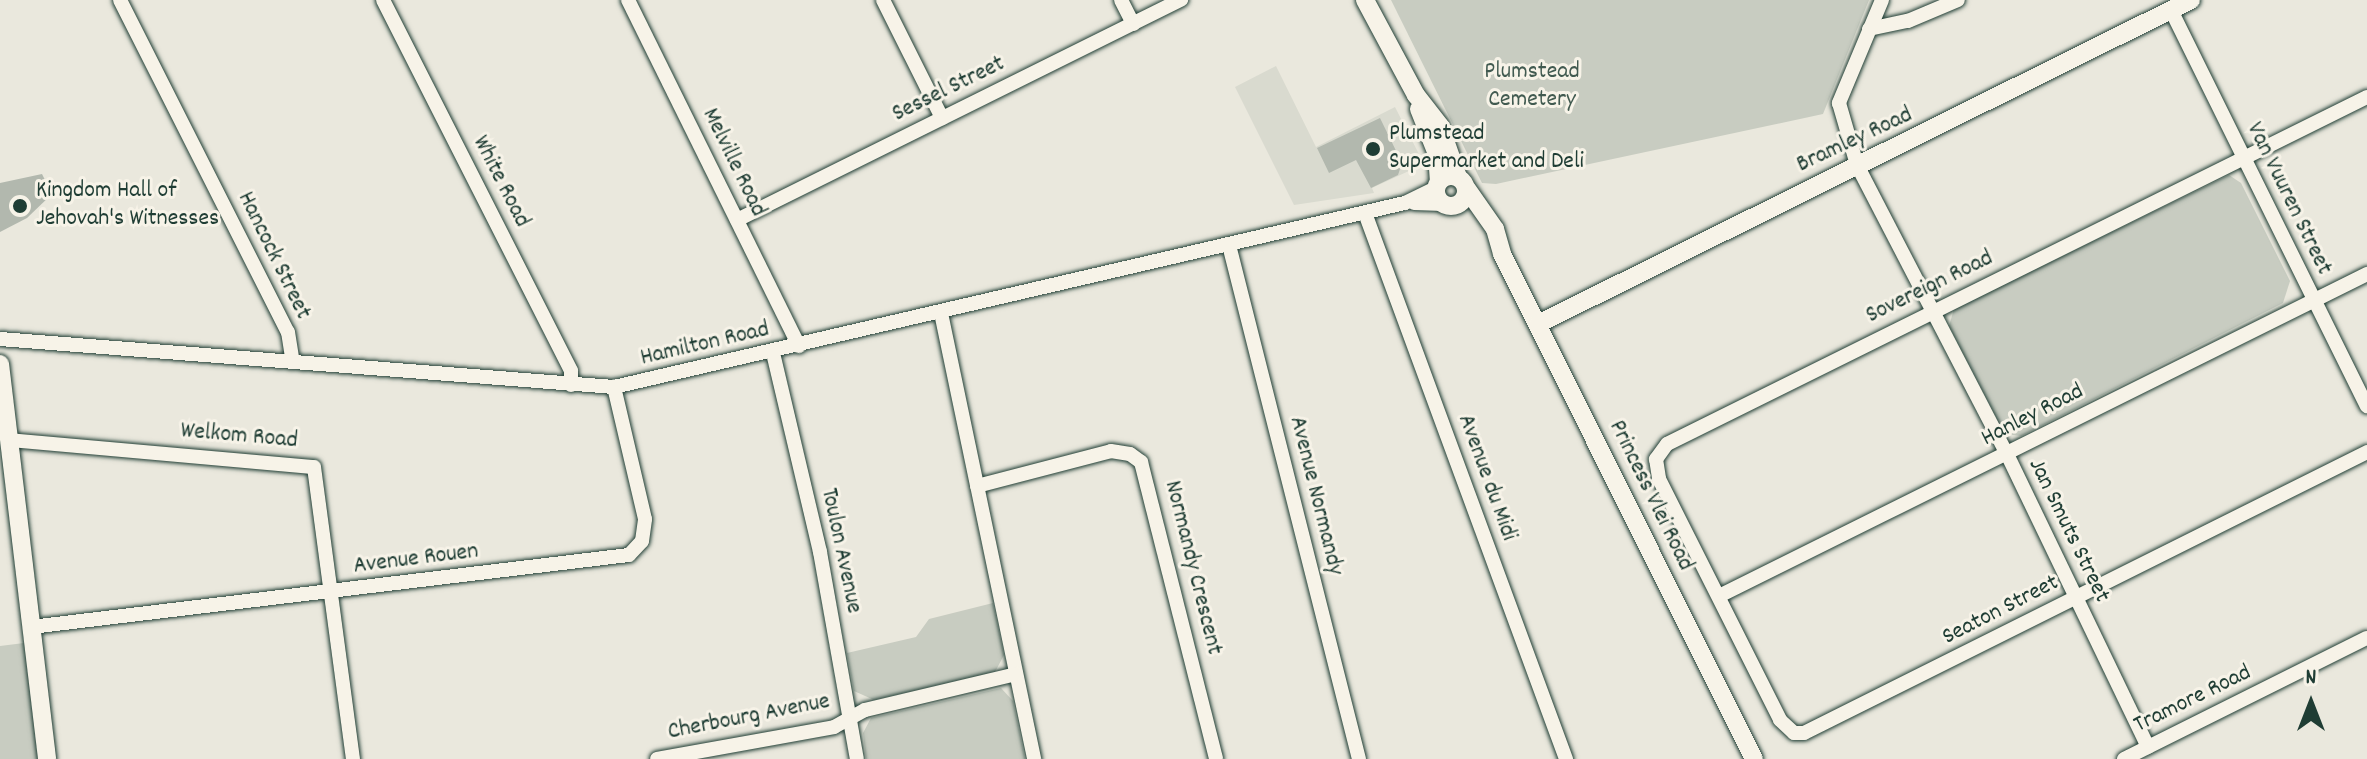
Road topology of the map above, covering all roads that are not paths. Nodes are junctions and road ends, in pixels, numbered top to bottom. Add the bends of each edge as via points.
1 (120, 0) edge
2 (383, 0) edge
3 (628, 0) edge
4 (883, 0) edge
5 (1121, 0) edge
6 (1181, 0) edge
7 (1365, 0) edge
8 (1882, 0) edge
9 (1958, 0) edge
10 (2191, 0) edge
11 (2171, 10) junction
12 (1133, 24) junction
13 (1869, 29) junction
14 (1416, 95) junction
15 (2367, 97) edge
16 (942, 118) junction
17 (2242, 158) junction
18 (1857, 165) junction
19 (1463, 183) junction
20 (1443, 195) junction
21 (1365, 213) junction
22 (737, 220) junction
23 (1229, 245) junction
24 (1502, 254) junction
25 (2367, 274) edge
26 (2314, 300) junction
27 (1932, 312) junction
28 (941, 313) junction
29 (1538, 324) junction
30 (0, 339) edge
31 (799, 346) junction
32 (773, 353) junction
33 (293, 362) junction
34 (0, 364) edge
35 (571, 385) junction
36 (614, 387) junction
37 (2367, 406) edge
38 (9, 440) junction
39 (2367, 452) edge
40 (2007, 454) junction
41 (977, 486) junction
42 (332, 592) junction
43 (1719, 596) junction
44 (2076, 598) junction
45 (31, 627) junction
46 (2367, 638) edge
47 (1016, 674) junction
48 (850, 718) junction
49 (2148, 747) junction
50 (47, 759) edge
51 (353, 759) edge
52 (657, 759) edge
53 (857, 759) edge
54 (1034, 759) edge
55 (1216, 759) edge
56 (1359, 759) edge
57 (1566, 759) edge
58 (1754, 759) edge
59 (2124, 759) edge

1 - 33 street, Hancock Street via 288,332
2 - 35 street, White Road via 571,371
3 - 22 street, Melville Road
4 - 16 street
5 - 12 street
6 - 12 street, Sessel Street
7 - 14 street, Princess Vlei Road
8 - 13 street, Jan Smuts Street
9 - 13 street via 1908,21
10 - 11 street, Bramley Road
11 - 17 street, Van Vuuren Street
11 - 18 street, Bramley Road
12 - 16 street, Sessel Street
13 - 18 street, Jan Smuts Street via 1839,103
14 - 19 street, Princess Vlei Road via 1440,126
14 - 20 street, Princess Vlei Road via 1437,154
15 - 17 street, Sovereign Road
16 - 22 street, Sessel Street
17 - 26 street, Van Vuuren Street
17 - 27 street, Sovereign Road
18 - 27 street, Jan Smuts Street
18 - 29 street, Bramley Road
19 - 20 street
19 - 20 street via 1464,200
19 - 24 street, Princess Vlei Road via 1495,229
20 - 21 street, Hamilton Road
20 - 24 street, Princess Vlei Road via 1471,216
21 - 23 street, Hamilton Road
21 - 57 street, Avenue du Midi
22 - 31 street, Melville Road
23 - 28 street, Hamilton Road
23 - 56 street, Avenue Normandy
24 - 29 street, Princess Vlei Road
25 - 26 street, Hanley Road
26 - 37 street, Van Vuuren Street
26 - 40 street, Hanley Road
27 - 40 street, Jan Smuts Street
27 - 43 street, Sovereign Road via 1659,449 1659,479
28 - 31 street, Hamilton Road
28 - 41 street
29 - 58 street, Princess Vlei Road
30 - 33 street, Hamilton Road
31 - 32 street, Hamilton Road
32 - 36 street, Hamilton Road
32 - 48 street, Toulon Avenue via 820,552
33 - 35 street, Hamilton Road
34 - 38 street
35 - 36 street, Hamilton Road
36 - 42 street, Avenue Rouen via 644,505 645,532 637,549 618,559
38 - 42 street, Welkom Road via 309,464 318,475
38 - 45 street
39 - 44 street, Seaton Street
40 - 43 street, Hanley Road
40 - 44 street, Jan Smuts Street
41 - 47 street
41 - 55 street, Normandy Crescent via 1111,451 1141,462
42 - 45 street, Avenue Rouen
42 - 51 street, Welkom Road
43 - 44 street, Seaton Street via 1780,720 1794,733 1804,733
44 - 49 street, Jan Smuts Street
45 - 50 street
46 - 49 street, Tramore Road
47 - 48 street
47 - 54 street
48 - 52 street, Cherbourg Avenue via 834,727
48 - 53 street, Toulon Avenue
49 - 59 street, Tramore Road

